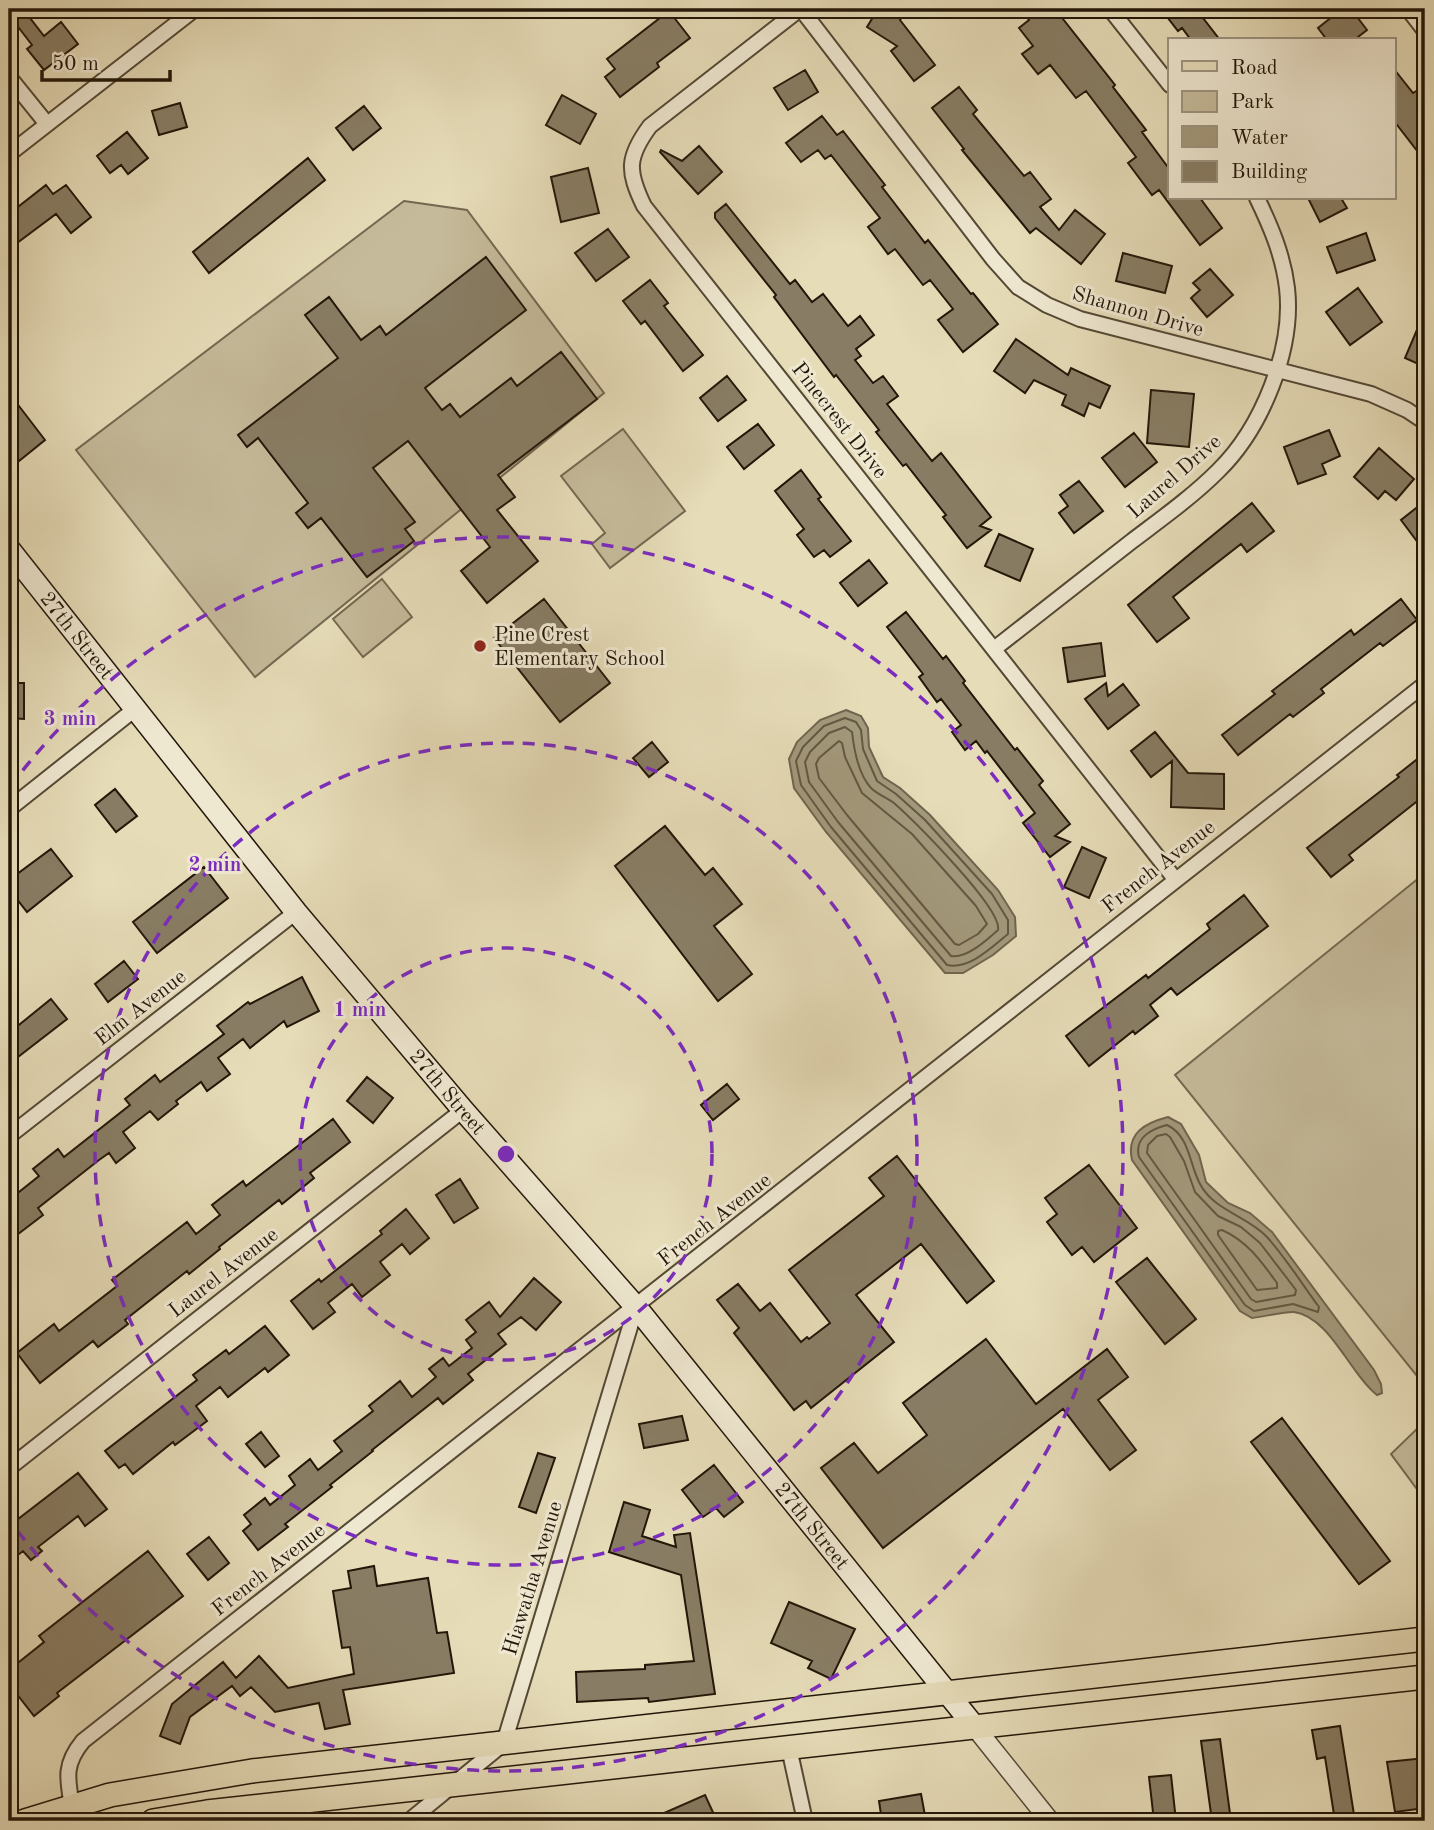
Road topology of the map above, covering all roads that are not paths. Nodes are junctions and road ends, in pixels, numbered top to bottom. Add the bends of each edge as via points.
1 (194, 9) edge
2 (801, 9) edge
3 (1110, 9) edge
4 (1408, 9) edge
5 (1425, 31) edge
6 (9, 77) edge
7 (1168, 82) edge
8 (47, 124) junction
9 (9, 154) edge
10 (1258, 200) edge
11 (1278, 370) junction
12 (1425, 422) edge
13 (9, 549) edge
14 (994, 649) junction
15 (1425, 684) edge
16 (135, 709) junction
17 (9, 809) edge
18 (1175, 879) junction
19 (296, 912) junction
20 (463, 1110) junction
21 (9, 1136) edge
22 (636, 1307) junction
23 (9, 1468) edge
24 (1425, 1639) edge
25 (1425, 1677) edge
26 (946, 1693) junction
27 (974, 1727) junction
28 (504, 1743) junction
29 (789, 1748) junction
30 (457, 1784) junction
31 (72, 1806) junction
32 (24, 1821) edge
33 (153, 1821) edge
34 (409, 1821) edge
35 (805, 1821) edge
36 (1050, 1821) edge

1 - 8 street
2 - 11 street, Shannon Drive via 1018,287 1080,320
2 - 14 street, Pinecrest Drive via 650,125 630,166 635,187 645,206
3 - 7 street
4 - 5 street
6 - 8 street
8 - 9 street
10 - 11 street, Laurel Drive via 1282,259 1287,289 1287,323
11 - 12 street, Shannon Drive via 1371,394
11 - 14 street, Laurel Drive via 1242,444 1218,471
13 - 16 main road, 27th Street
14 - 18 street, Pinecrest Drive
15 - 18 street, French Avenue
16 - 17 street
16 - 19 main road, 27th Street
18 - 22 street, French Avenue
19 - 20 main road, 27th Street
19 - 21 street, Elm Avenue
20 - 22 main road, 27th Street
20 - 23 street, Laurel Avenue
22 - 26 main road, 27th Street
22 - 28 street, Hiawatha Avenue
22 - 31 street, French Avenue via 83,1741 69,1757
24 - 26 main road
25 - 27 main road
26 - 27 main road, 27th Street
26 - 28 main road
27 - 29 main road
27 - 36 street
28 - 30 street
28 - 31 main road via 252,1771 158,1785
29 - 30 main road
29 - 35 street
30 - 33 main road
30 - 34 street
31 - 32 main road

